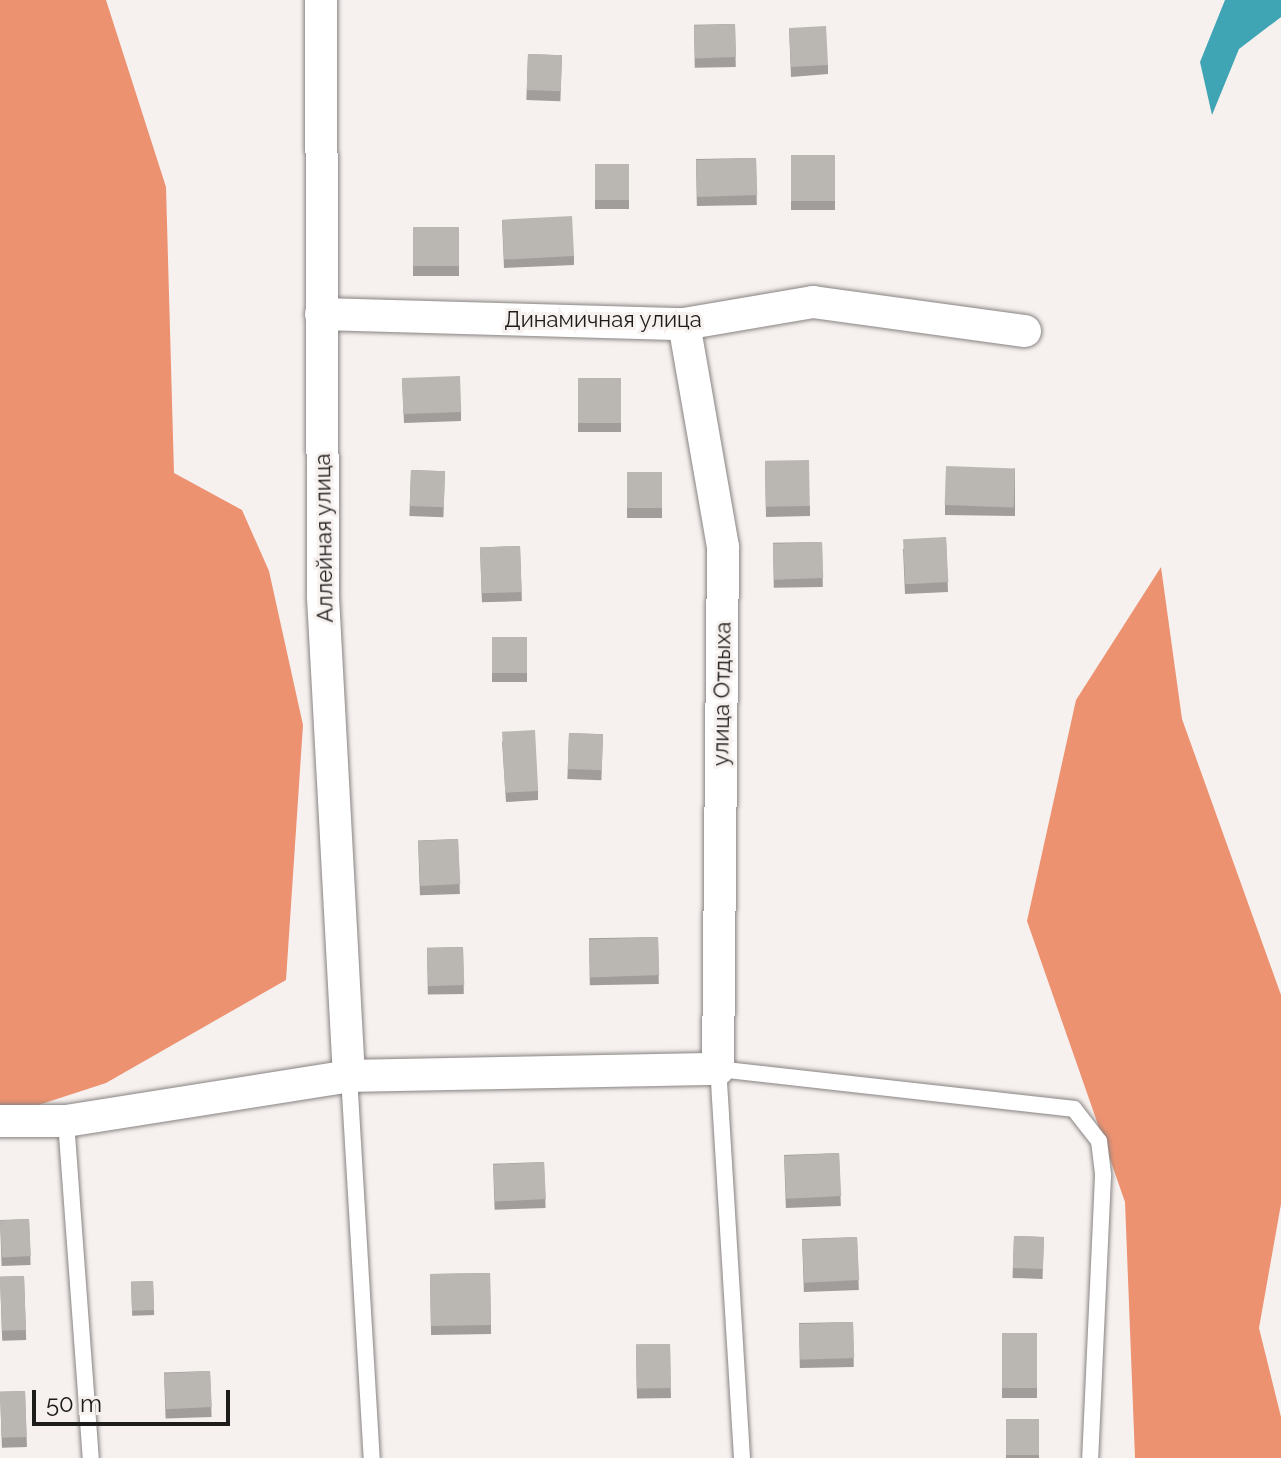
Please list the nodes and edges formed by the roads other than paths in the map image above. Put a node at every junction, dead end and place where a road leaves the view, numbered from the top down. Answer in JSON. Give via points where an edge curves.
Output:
{"nodes":[{"id":1,"x":321,"y":0,"type":"edge"},
{"id":2,"x":321,"y":314,"type":"junction"},
{"id":3,"x":684,"y":324,"type":"junction"},
{"id":4,"x":1025,"y":331,"type":"dead end"},
{"id":5,"x":718,"y":1069,"type":"junction"},
{"id":6,"x":349,"y":1076,"type":"junction"},
{"id":7,"x":0,"y":1121,"type":"edge"},
{"id":8,"x":66,"y":1121,"type":"junction"},
{"id":9,"x":91,"y":1458,"type":"edge"},
{"id":10,"x":372,"y":1458,"type":"edge"},
{"id":11,"x":742,"y":1458,"type":"edge"},
{"id":12,"x":1090,"y":1458,"type":"edge"}],
"edges":[{"from":1,"to":2,"type":"street","name":"Аллейная улица"},
{"from":2,"to":3,"type":"street","name":"Динамичная улица"},
{"from":2,"to":6,"type":"street","name":"Аллейная улица","via":[[323,597]]},
{"from":3,"to":4,"type":"street","name":"Динамичная улица","via":[[813,302]]},
{"from":3,"to":5,"type":"street","name":"улица Отдыха","via":[[723,547]]},
{"from":5,"to":6,"type":"street"},
{"from":5,"to":11,"type":"lane"},
{"from":5,"to":12,"type":"lane","via":[[1074,1109],[1099,1141],[1103,1176]]},
{"from":6,"to":8,"type":"street"},
{"from":6,"to":10,"type":"lane"},
{"from":7,"to":8,"type":"street"},
{"from":8,"to":9,"type":"lane"}]}
